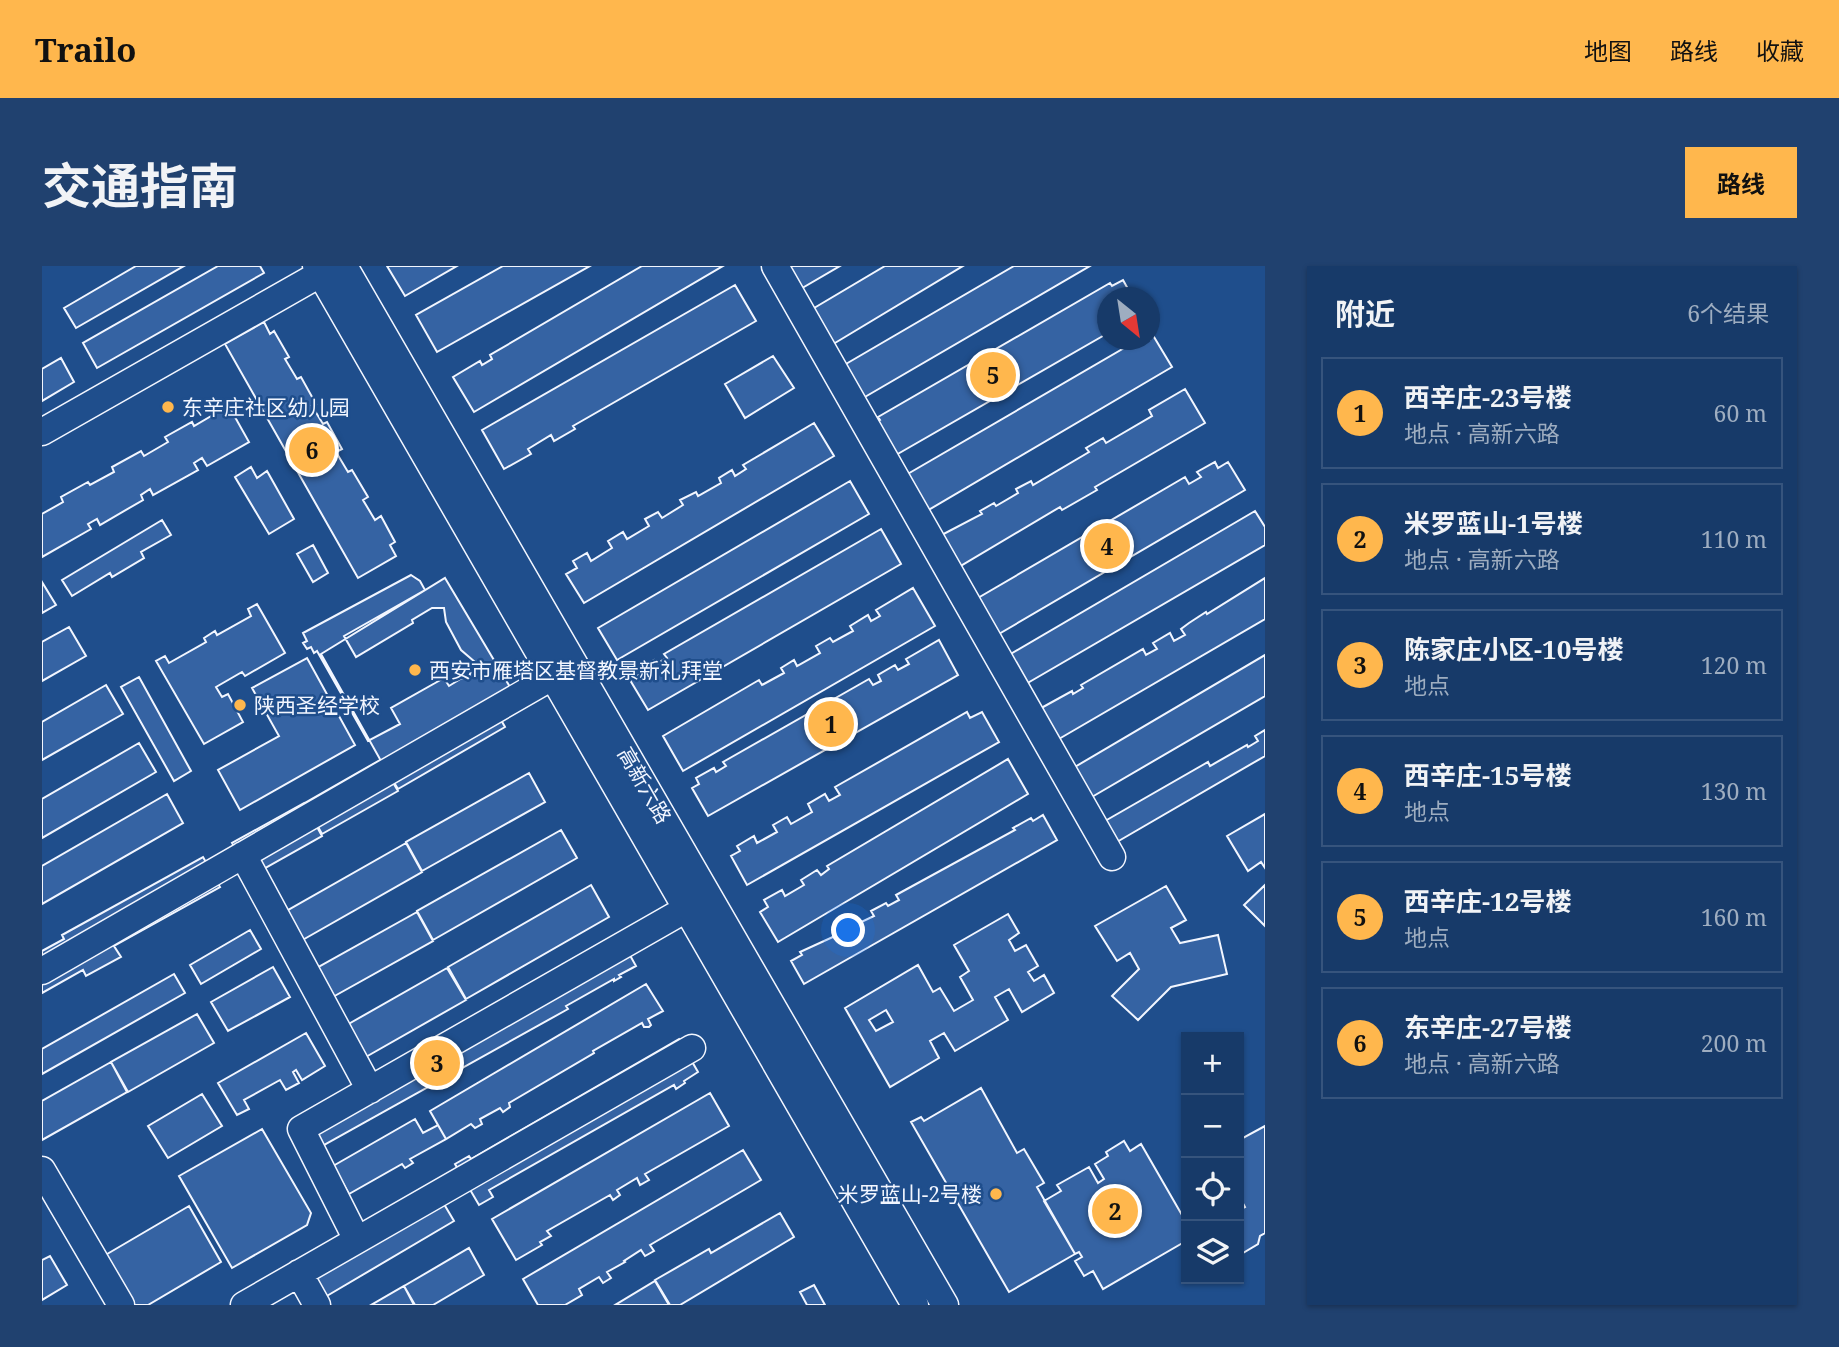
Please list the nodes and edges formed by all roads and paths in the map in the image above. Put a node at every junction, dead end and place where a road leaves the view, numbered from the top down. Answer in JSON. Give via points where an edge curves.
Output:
{"nodes":[{"id":1,"x":775,"y":266,"type":"edge"},
{"id":2,"x":327,"y":269,"type":"edge"},
{"id":3,"x":42,"y":432,"type":"edge"},
{"id":4,"x":552,"y":677,"type":"junction"},
{"id":5,"x":243,"y":855,"type":"junction"},
{"id":6,"x":1112,"y":857,"type":"dead end"},
{"id":7,"x":698,"y":903,"type":"junction"},
{"id":8,"x":42,"y":971,"type":"edge"},
{"id":9,"x":692,"y":1048,"type":"dead end"},
{"id":10,"x":370,"y":1090,"type":"junction"},
{"id":11,"x":42,"y":1170,"type":"edge"},
{"id":12,"x":357,"y":1240,"type":"junction"},
{"id":13,"x":299,"y":1273,"type":"junction"},
{"id":14,"x":121,"y":1305,"type":"edge"},
{"id":15,"x":244,"y":1305,"type":"edge"},
{"id":16,"x":317,"y":1305,"type":"edge"},
{"id":17,"x":915,"y":1305,"type":"edge"},
{"id":18,"x":945,"y":1305,"type":"edge"}],
"edges":[{"from":1,"to":6,"type":"street"},
{"from":2,"to":3,"type":"street"},
{"from":2,"to":4,"type":"street","name":"高新六路"},
{"from":2,"to":7,"type":"street","name":"高新六路"},
{"from":4,"to":5,"type":"street"},
{"from":4,"to":7,"type":"street","name":"高新六路"},
{"from":5,"to":8,"type":"street"},
{"from":5,"to":10,"type":"street"},
{"from":7,"to":10,"type":"street"},
{"from":7,"to":17,"type":"street","name":"高新六路"},
{"from":7,"to":18,"type":"street","name":"高新六路"},
{"from":9,"to":12,"type":"street"},
{"from":10,"to":12,"type":"street","via":[[301,1129]]},
{"from":11,"to":14,"type":"street"},
{"from":12,"to":13,"type":"street"},
{"from":13,"to":15,"type":"street"},
{"from":13,"to":16,"type":"street"}]}
